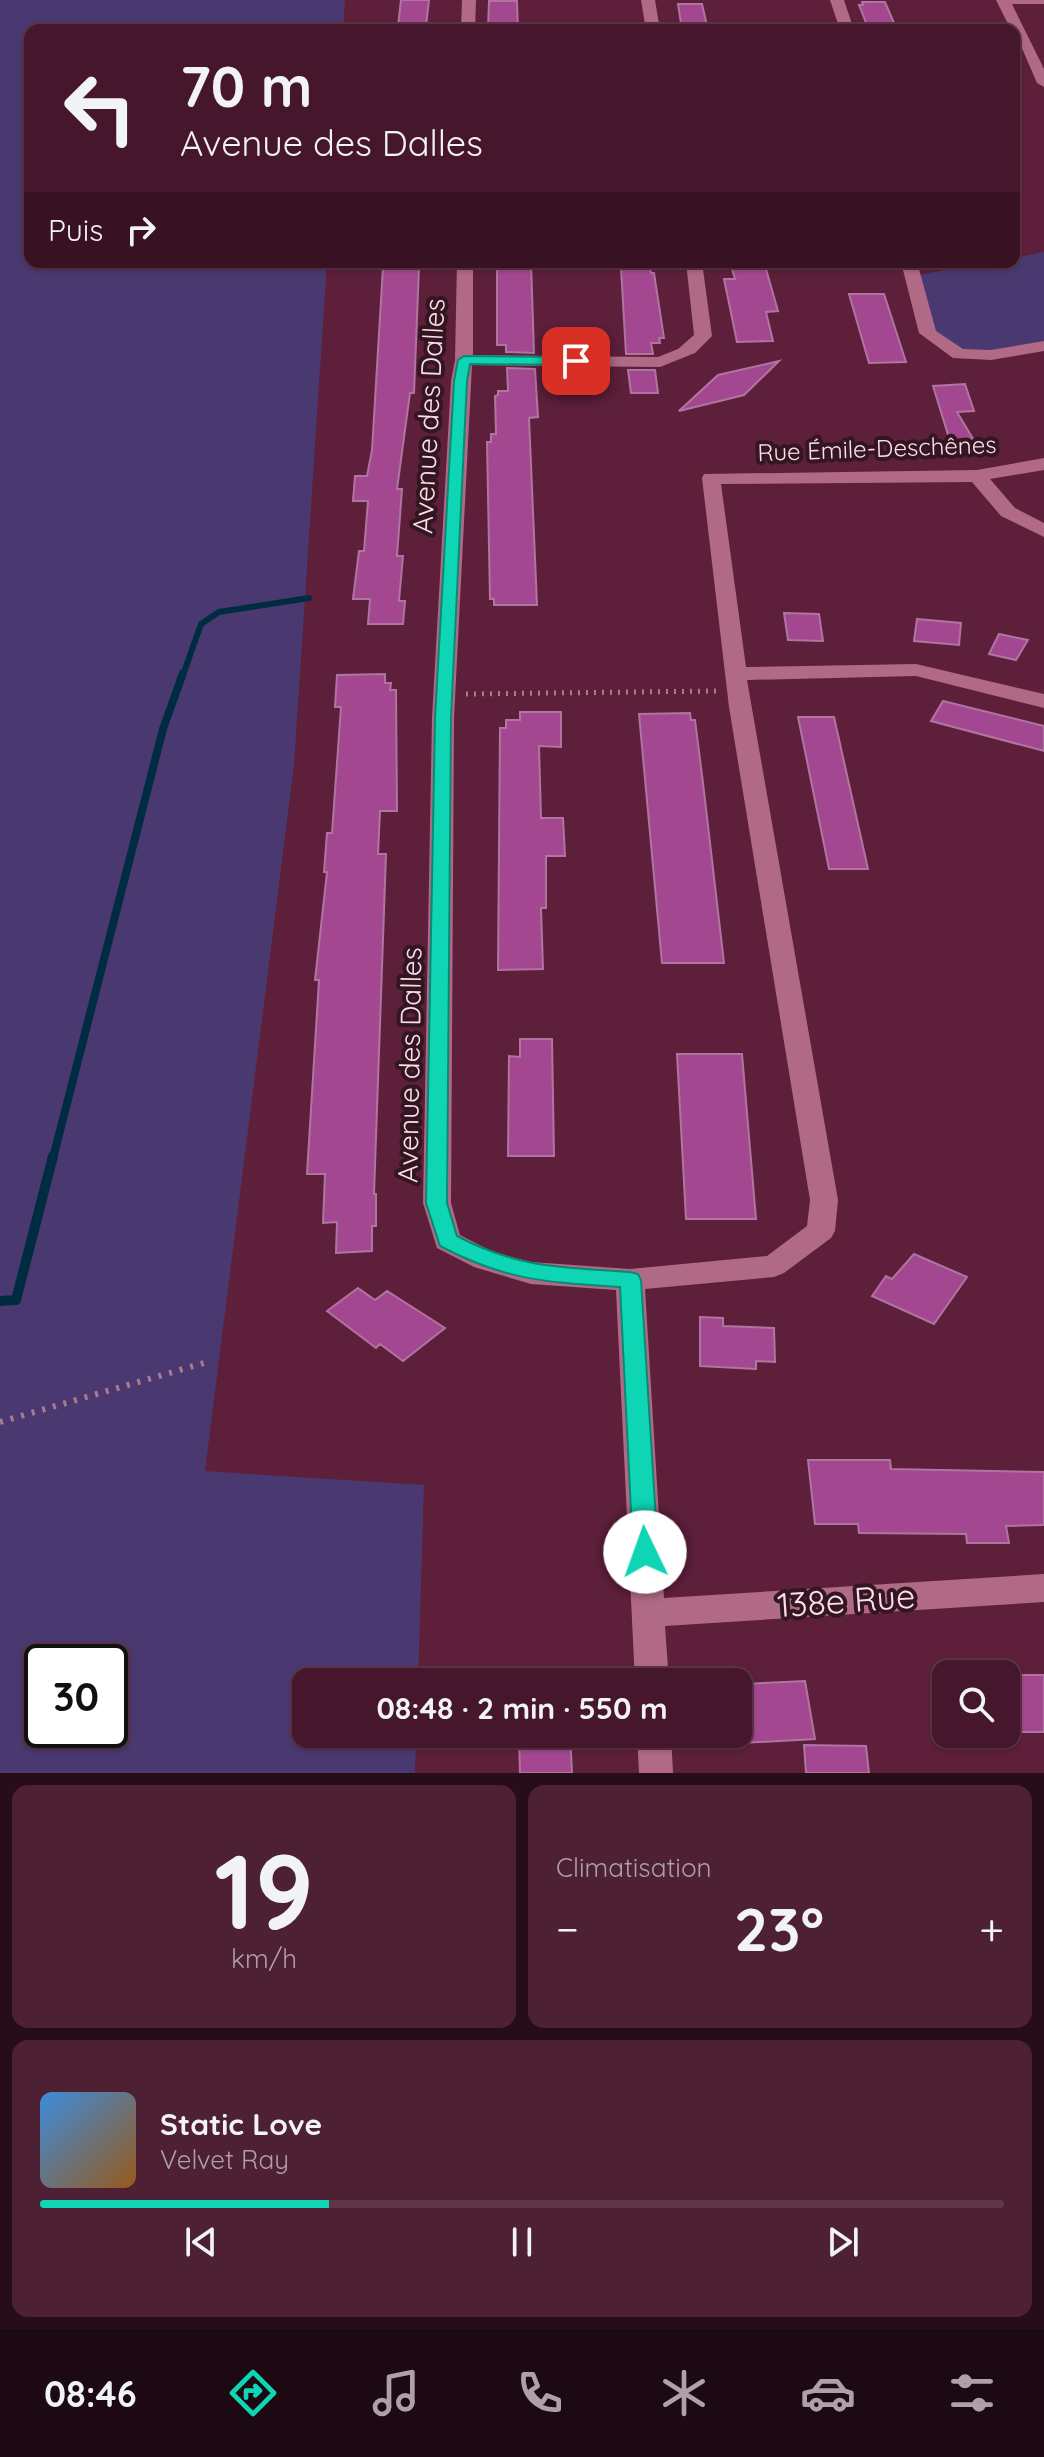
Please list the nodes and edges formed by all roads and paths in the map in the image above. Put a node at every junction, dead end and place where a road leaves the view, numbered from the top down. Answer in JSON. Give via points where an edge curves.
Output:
{"nodes":[{"id":1,"x":469,"y":0,"type":"edge"},
{"id":2,"x":648,"y":0,"type":"edge"},
{"id":3,"x":837,"y":0,"type":"edge"},
{"id":4,"x":1003,"y":0,"type":"edge"},
{"id":5,"x":1044,"y":0,"type":"edge"},
{"id":6,"x":468,"y":24,"type":"edge"},
{"id":7,"x":652,"y":24,"type":"edge"},
{"id":8,"x":845,"y":24,"type":"edge"},
{"id":9,"x":1017,"y":24,"type":"edge"},
{"id":10,"x":1020,"y":30,"type":"edge"},
{"id":11,"x":1039,"y":63,"type":"edge"},
{"id":12,"x":1044,"y":83,"type":"edge"},
{"id":13,"x":465,"y":268,"type":"edge"},
{"id":14,"x":695,"y":268,"type":"edge"},
{"id":15,"x":911,"y":268,"type":"edge"},
{"id":16,"x":1044,"y":346,"type":"edge"},
{"id":17,"x":464,"y":360,"type":"junction"},
{"id":18,"x":1044,"y":464,"type":"edge"},
{"id":19,"x":977,"y":476,"type":"junction"},
{"id":20,"x":711,"y":478,"type":"joint"},
{"id":21,"x":1044,"y":531,"type":"edge"},
{"id":22,"x":736,"y":682,"type":"junction"},
{"id":23,"x":444,"y":694,"type":"junction"},
{"id":24,"x":1044,"y":701,"type":"edge"},
{"id":25,"x":630,"y":1280,"type":"junction"},
{"id":26,"x":204,"y":1363,"type":"dead end"},
{"id":27,"x":0,"y":1422,"type":"edge"},
{"id":28,"x":1044,"y":1588,"type":"edge"},
{"id":29,"x":649,"y":1613,"type":"junction"},
{"id":30,"x":651,"y":1668,"type":"edge"},
{"id":31,"x":655,"y":1748,"type":"edge"},
{"id":32,"x":656,"y":1773,"type":"edge"}],
"edges":[{"from":1,"to":6,"type":"street"},
{"from":2,"to":7,"type":"street"},
{"from":3,"to":8,"type":"street"},
{"from":4,"to":5,"type":"street"},
{"from":4,"to":9,"type":"street"},
{"from":10,"to":11,"type":"street"},
{"from":11,"to":12,"type":"street"},
{"from":13,"to":17,"type":"street","name":"Avenue des Dalles"},
{"from":14,"to":17,"type":"street","via":[[703,336],[683,354],[660,362]]},
{"from":15,"to":16,"type":"street","via":[[928,333],[959,354]]},
{"from":17,"to":23,"type":"street","name":"Avenue des Dalles"},
{"from":18,"to":19,"type":"street","name":"Rue Émile-Deschênes"},
{"from":19,"to":20,"type":"street","name":"Rue Émile-Deschênes"},
{"from":19,"to":21,"type":"street","via":[[1008,512]]},
{"from":20,"to":22,"type":"street","name":"Avenue des Dalles"},
{"from":22,"to":23,"type":"path"},
{"from":22,"to":24,"type":"street","via":[[916,670]]},
{"from":22,"to":25,"type":"street","name":"Avenue des Dalles","via":[[824,1200],[821,1231],[774,1266]]},
{"from":23,"to":25,"type":"street","name":"Avenue des Dalles","via":[[437,1203],[447,1241],[484,1260],[531,1273]]},
{"from":25,"to":29,"type":"street"},
{"from":26,"to":27,"type":"path"},
{"from":28,"to":29,"type":"street","name":"138e Rue"},
{"from":29,"to":30,"type":"street"},
{"from":31,"to":32,"type":"street"}]}
